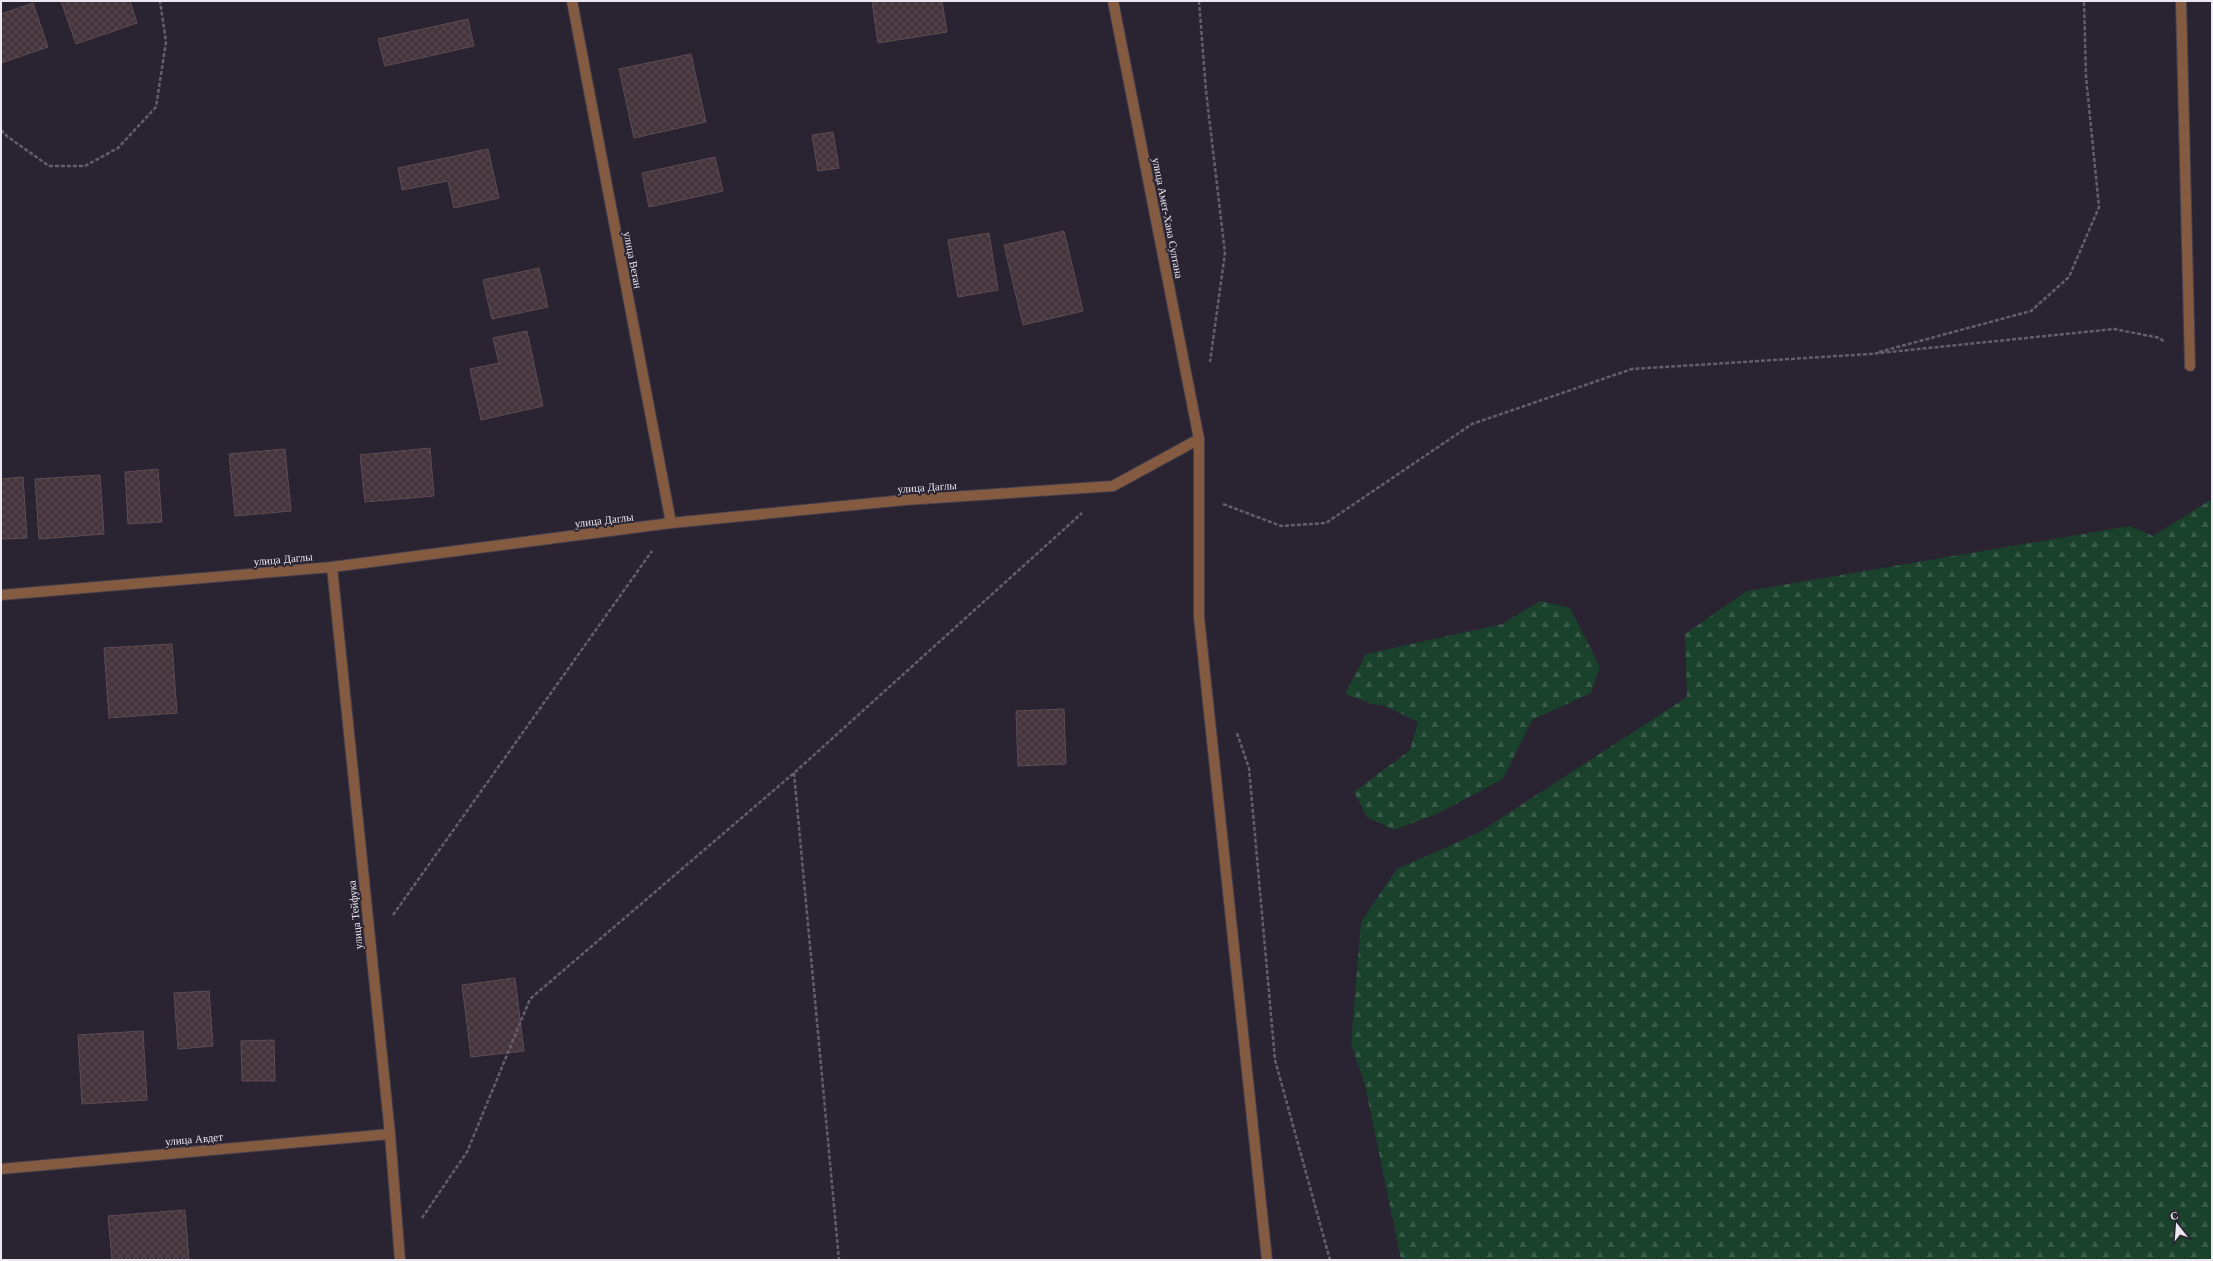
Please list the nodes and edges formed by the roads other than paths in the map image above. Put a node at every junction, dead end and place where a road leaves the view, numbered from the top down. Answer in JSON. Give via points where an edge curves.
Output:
{"nodes":[{"id":1,"x":572,"y":1,"type":"edge"},
{"id":2,"x":1113,"y":1,"type":"edge"},
{"id":3,"x":2181,"y":1,"type":"edge"},
{"id":4,"x":2190,"y":366,"type":"road end"},
{"id":5,"x":1199,"y":439,"type":"junction"},
{"id":6,"x":671,"y":523,"type":"junction"},
{"id":7,"x":332,"y":568,"type":"junction"},
{"id":8,"x":1,"y":595,"type":"edge"},
{"id":9,"x":390,"y":1134,"type":"junction"},
{"id":10,"x":1,"y":1169,"type":"edge"},
{"id":11,"x":400,"y":1255,"type":"edge"},
{"id":12,"x":1267,"y":1260,"type":"edge"}],
"edges":[{"from":1,"to":6,"type":"street","name":"улица Ветан"},
{"from":2,"to":5,"type":"street","name":"улица Амет-Хана Султана"},
{"from":3,"to":4,"type":"street"},
{"from":5,"to":6,"type":"street","name":"улица Даглы","via":[[1112,486],[905,500]]},
{"from":5,"to":12,"type":"street","name":"улица Амет-Хана Султана","via":[[1199,617]]},
{"from":6,"to":7,"type":"street","name":"улица Даглы"},
{"from":7,"to":8,"type":"street","name":"улица Даглы"},
{"from":7,"to":9,"type":"street","name":"улица Тейфука"},
{"from":9,"to":10,"type":"street","name":"улица Авдет"},
{"from":9,"to":11,"type":"street","name":"улица Тейфука"}]}
